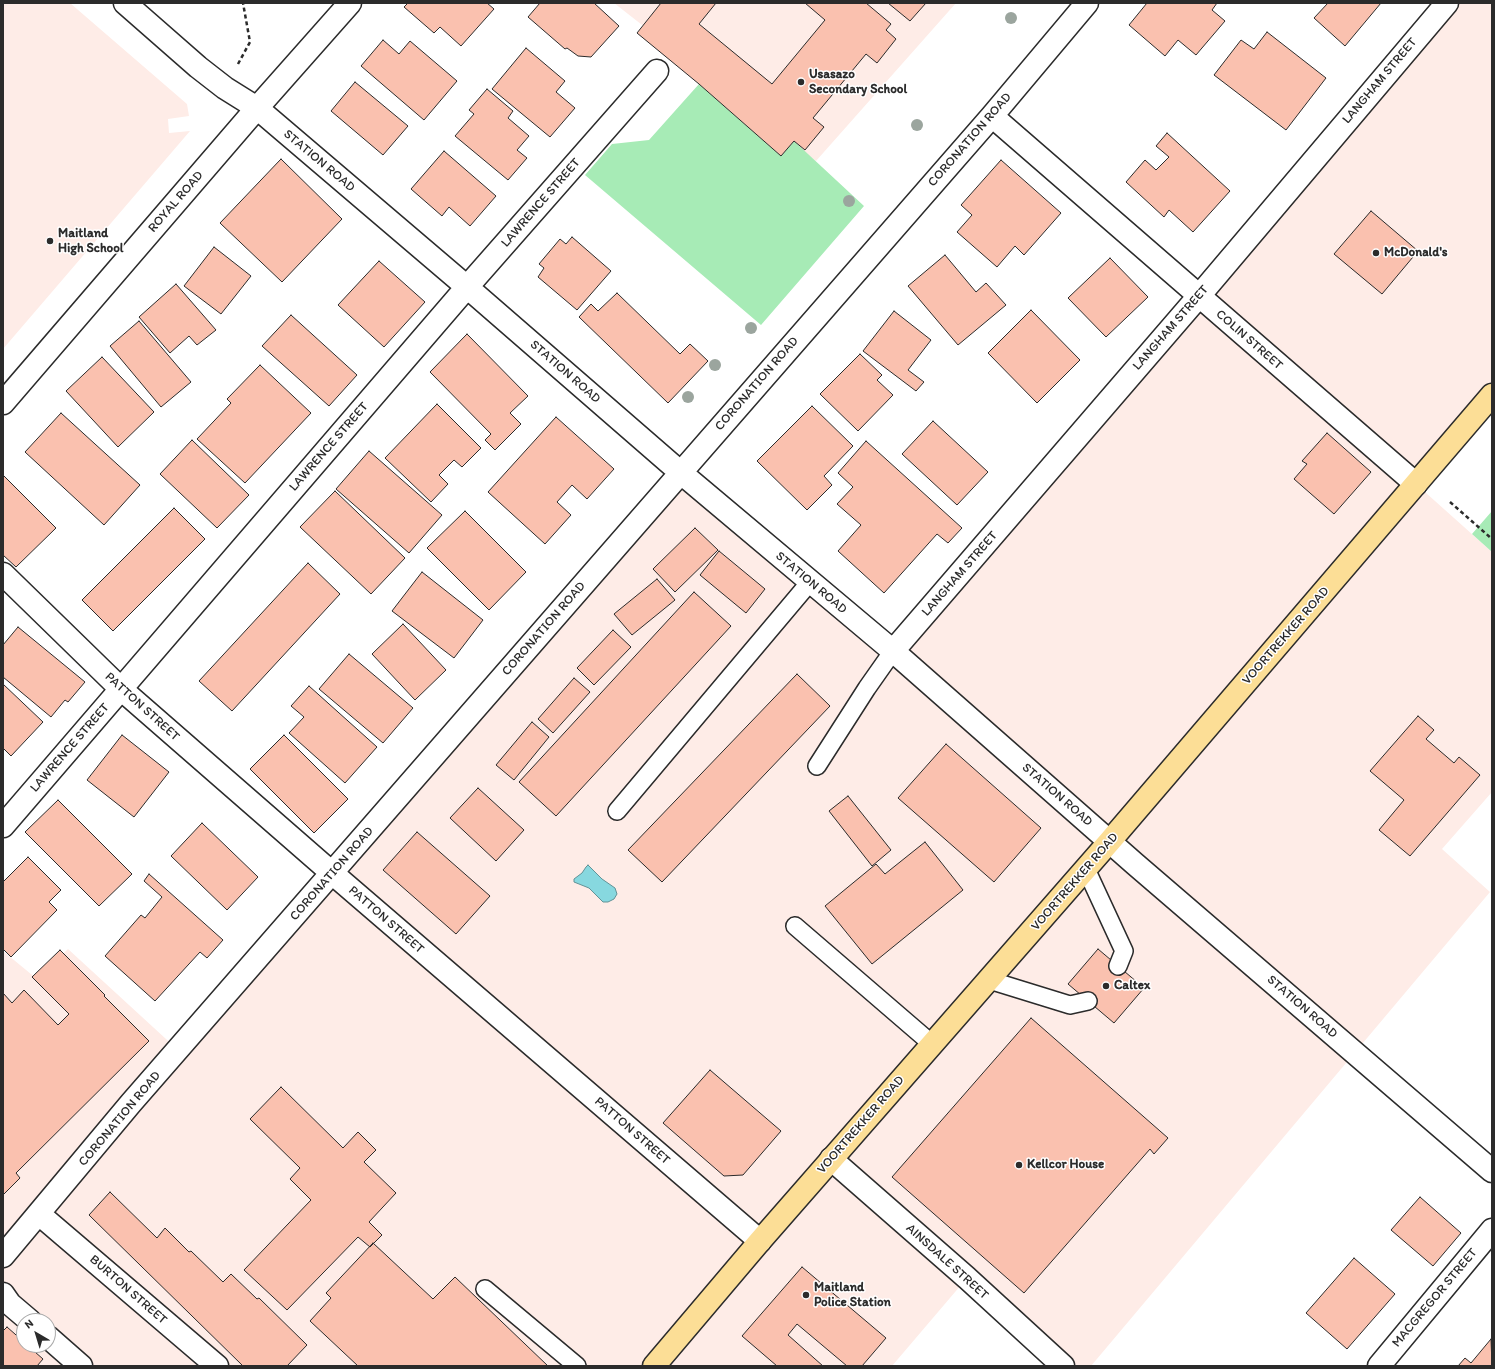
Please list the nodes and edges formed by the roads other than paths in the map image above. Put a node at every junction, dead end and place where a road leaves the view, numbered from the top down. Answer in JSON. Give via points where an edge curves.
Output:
{"nodes":[{"id":1,"x":125,"y":3,"type":"edge"},
{"id":2,"x":350,"y":3,"type":"edge"},
{"id":3,"x":1087,"y":3,"type":"edge"},
{"id":4,"x":1447,"y":3,"type":"edge"},
{"id":5,"x":657,"y":71,"type":"dead end"},
{"id":6,"x":257,"y":108,"type":"junction"},
{"id":7,"x":992,"y":116,"type":"junction"},
{"id":8,"x":467,"y":286,"type":"junction"},
{"id":9,"x":1198,"y":296,"type":"junction"},
{"id":10,"x":1492,"y":395,"type":"edge"},
{"id":11,"x":3,"y":403,"type":"edge"},
{"id":12,"x":680,"y":472,"type":"junction"},
{"id":13,"x":1416,"y":484,"type":"junction"},
{"id":14,"x":3,"y":574,"type":"edge"},
{"id":15,"x":810,"y":582,"type":"junction"},
{"id":16,"x":893,"y":651,"type":"junction"},
{"id":17,"x":121,"y":689,"type":"junction"},
{"id":18,"x":817,"y":766,"type":"dead end"},
{"id":19,"x":617,"y":811,"type":"dead end"},
{"id":20,"x":3,"y":826,"type":"edge"},
{"id":21,"x":1110,"y":841,"type":"junction"},
{"id":22,"x":1086,"y":869,"type":"junction"},
{"id":23,"x":332,"y":873,"type":"junction"},
{"id":24,"x":795,"y":926,"type":"dead end"},
{"id":25,"x":1118,"y":966,"type":"dead end"},
{"id":26,"x":989,"y":980,"type":"junction"},
{"id":27,"x":1088,"y":1001,"type":"dead end"},
{"id":28,"x":932,"y":1044,"type":"junction"},
{"id":29,"x":831,"y":1159,"type":"junction"},
{"id":30,"x":1492,"y":1171,"type":"edge"},
{"id":31,"x":39,"y":1214,"type":"junction"},
{"id":32,"x":1492,"y":1230,"type":"edge"},
{"id":33,"x":760,"y":1241,"type":"junction"},
{"id":34,"x":3,"y":1256,"type":"edge"},
{"id":35,"x":485,"y":1289,"type":"dead end"},
{"id":36,"x":3,"y":1294,"type":"edge"},
{"id":37,"x":21,"y":1313,"type":"edge"},
{"id":38,"x":56,"y":1344,"type":"edge"},
{"id":39,"x":81,"y":1366,"type":"edge"},
{"id":40,"x":217,"y":1366,"type":"edge"},
{"id":41,"x":577,"y":1366,"type":"edge"},
{"id":42,"x":654,"y":1366,"type":"edge"},
{"id":43,"x":1063,"y":1366,"type":"edge"},
{"id":44,"x":1379,"y":1366,"type":"edge"}],
"edges":[{"from":1,"to":6,"type":"street","name":"STATION ROAD","via":[[198,67]]},
{"from":2,"to":6,"type":"street","name":"ROYAL ROAD"},
{"from":3,"to":7,"type":"street","name":"CORONATION ROAD"},
{"from":4,"to":9,"type":"street","name":"LANGHAM STREET"},
{"from":5,"to":8,"type":"street","name":"LAWRENCE STREET"},
{"from":6,"to":8,"type":"street","name":"STATION ROAD"},
{"from":6,"to":11,"type":"street","name":"ROYAL ROAD"},
{"from":7,"to":9,"type":"street","name":"COLIN STREET"},
{"from":7,"to":12,"type":"street","name":"CORONATION ROAD"},
{"from":8,"to":12,"type":"street","name":"STATION ROAD"},
{"from":8,"to":17,"type":"street","name":"LAWRENCE STREET"},
{"from":9,"to":13,"type":"street","name":"COLIN STREET"},
{"from":9,"to":16,"type":"street","name":"LANGHAM STREET"},
{"from":10,"to":13,"type":"main road","name":"VOORTREKKER ROAD"},
{"from":12,"to":15,"type":"street","name":"STATION ROAD"},
{"from":12,"to":23,"type":"street","name":"CORONATION ROAD"},
{"from":13,"to":21,"type":"main road","name":"VOORTREKKER ROAD"},
{"from":14,"to":17,"type":"street","name":"PATTON STREET"},
{"from":15,"to":16,"type":"street","name":"STATION ROAD"},
{"from":15,"to":19,"type":"lane"},
{"from":16,"to":18,"type":"lane"},
{"from":16,"to":21,"type":"street","name":"STATION ROAD"},
{"from":17,"to":20,"type":"street","name":"LAWRENCE STREET"},
{"from":17,"to":23,"type":"street","name":"PATTON STREET"},
{"from":21,"to":22,"type":"main road","name":"VOORTREKKER ROAD"},
{"from":21,"to":30,"type":"street","name":"STATION ROAD"},
{"from":22,"to":25,"type":"lane","via":[[1124,951]]},
{"from":22,"to":26,"type":"main road","name":"VOORTREKKER ROAD"},
{"from":23,"to":31,"type":"street","name":"CORONATION ROAD"},
{"from":23,"to":33,"type":"street","name":"PATTON STREET"},
{"from":24,"to":28,"type":"lane"},
{"from":26,"to":27,"type":"lane","via":[[1070,1005]]},
{"from":26,"to":28,"type":"main road","name":"VOORTREKKER ROAD"},
{"from":28,"to":29,"type":"main road","name":"VOORTREKKER ROAD"},
{"from":29,"to":33,"type":"main road","name":"VOORTREKKER ROAD"},
{"from":29,"to":43,"type":"street","name":"AINSDALE STREET"},
{"from":31,"to":34,"type":"street","name":"CORONATION ROAD"},
{"from":31,"to":40,"type":"street","name":"BURTON STREET"},
{"from":32,"to":44,"type":"street","name":"MACGREGOR STREET"},
{"from":33,"to":42,"type":"main road","name":"VOORTREKKER ROAD"},
{"from":35,"to":41,"type":"lane"},
{"from":36,"to":37,"type":"street"},
{"from":38,"to":39,"type":"street"}]}
